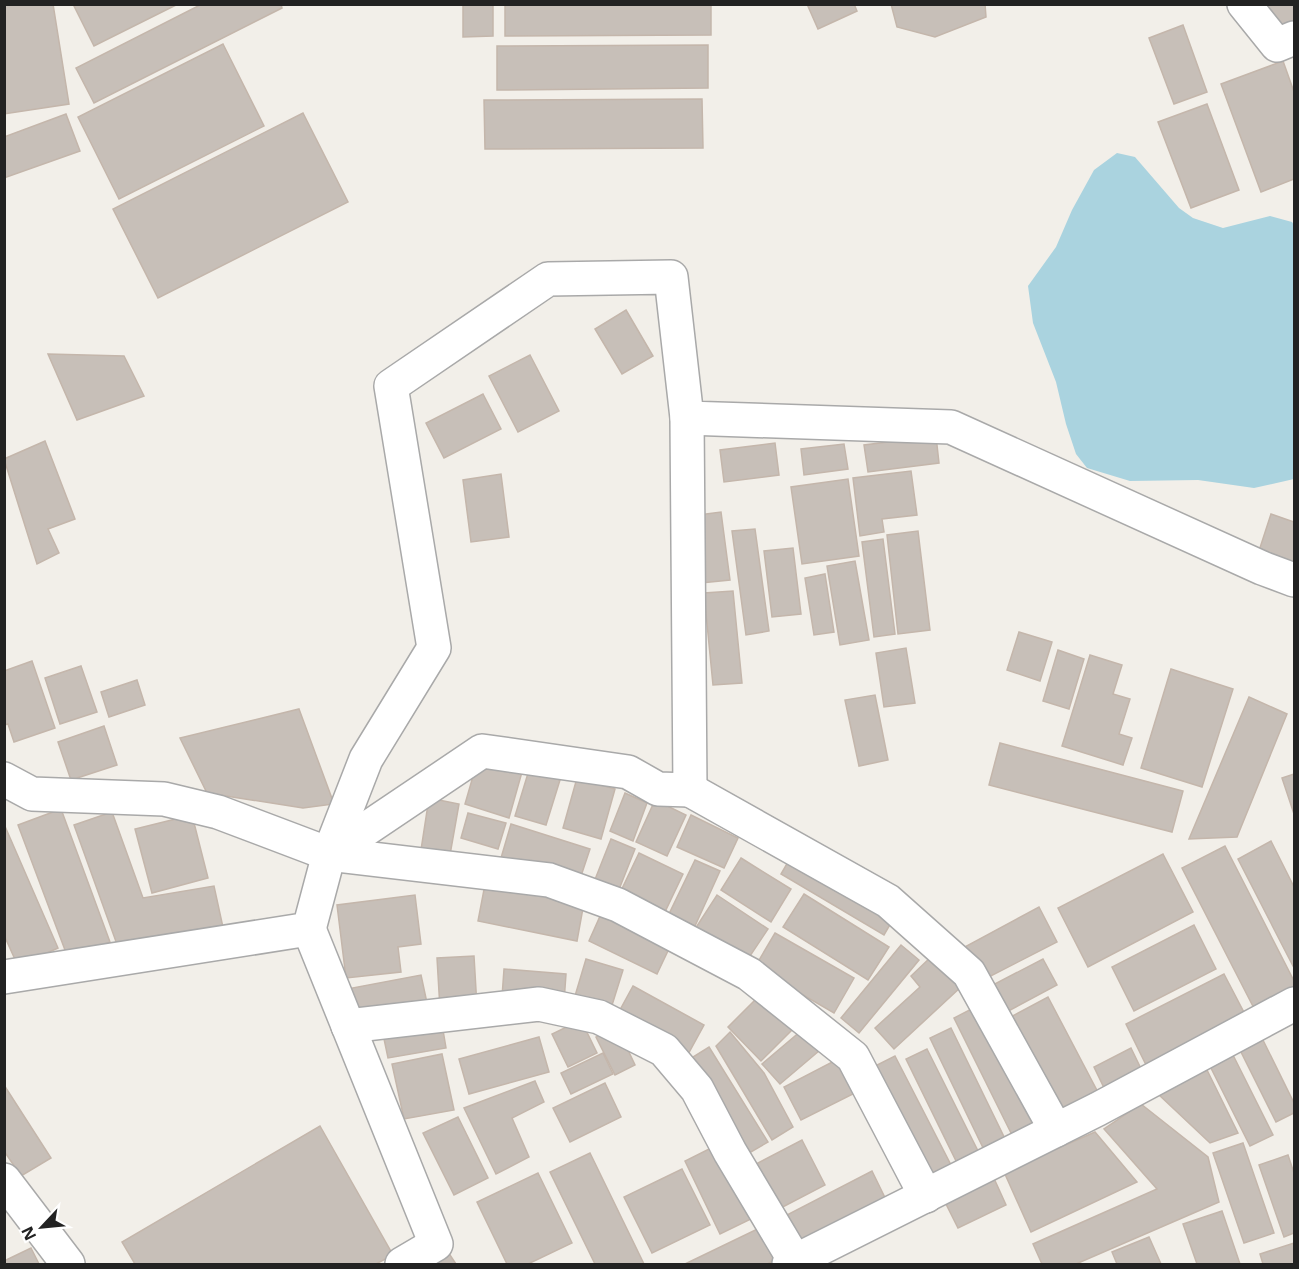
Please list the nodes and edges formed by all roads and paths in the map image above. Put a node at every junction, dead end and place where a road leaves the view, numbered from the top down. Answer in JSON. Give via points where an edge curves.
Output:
{"nodes":[{"id":1,"x":1245,"y":4,"type":"edge"},
{"id":2,"x":1294,"y":38,"type":"edge"},
{"id":3,"x":687,"y":418,"type":"junction"},
{"id":4,"x":1294,"y":580,"type":"edge"},
{"id":5,"x":4,"y":779,"type":"edge"},
{"id":6,"x":690,"y":790,"type":"junction"},
{"id":7,"x":329,"y":854,"type":"junction"},
{"id":8,"x":309,"y":929,"type":"junction"},
{"id":9,"x":4,"y":977,"type":"edge"},
{"id":10,"x":1294,"y":1004,"type":"edge"},
{"id":11,"x":348,"y":1026,"type":"junction"},
{"id":12,"x":1056,"y":1130,"type":"junction"},
{"id":13,"x":4,"y":1180,"type":"edge"},
{"id":14,"x":926,"y":1196,"type":"junction"},
{"id":15,"x":792,"y":1263,"type":"edge"},
{"id":16,"x":68,"y":1264,"type":"edge"},
{"id":17,"x":402,"y":1264,"type":"edge"}],
"edges":[{"from":1,"to":2,"type":"street","via":[[1277,45]]},
{"from":3,"to":4,"type":"street","via":[[951,427]]},
{"from":3,"to":6,"type":"street"},
{"from":3,"to":7,"type":"street","via":[[671,277],[548,279],[391,386],[434,648],[366,759]]},
{"from":5,"to":7,"type":"street","via":[[32,794],[164,799],[218,812]]},
{"from":6,"to":7,"type":"street","via":[[658,789],[628,772],[482,751]]},
{"from":6,"to":12,"type":"street","via":[[888,901],[969,973]]},
{"from":7,"to":8,"type":"street"},
{"from":7,"to":14,"type":"street","via":[[549,880],[618,905],[750,974],[853,1057]]},
{"from":8,"to":9,"type":"street"},
{"from":8,"to":11,"type":"street"},
{"from":10,"to":12,"type":"street"},
{"from":11,"to":15,"type":"street","via":[[539,1004],[599,1017],[664,1050],[697,1089]]},
{"from":11,"to":17,"type":"street","via":[[436,1244]]},
{"from":12,"to":14,"type":"street"},
{"from":13,"to":16,"type":"street"},
{"from":14,"to":15,"type":"street"}]}
